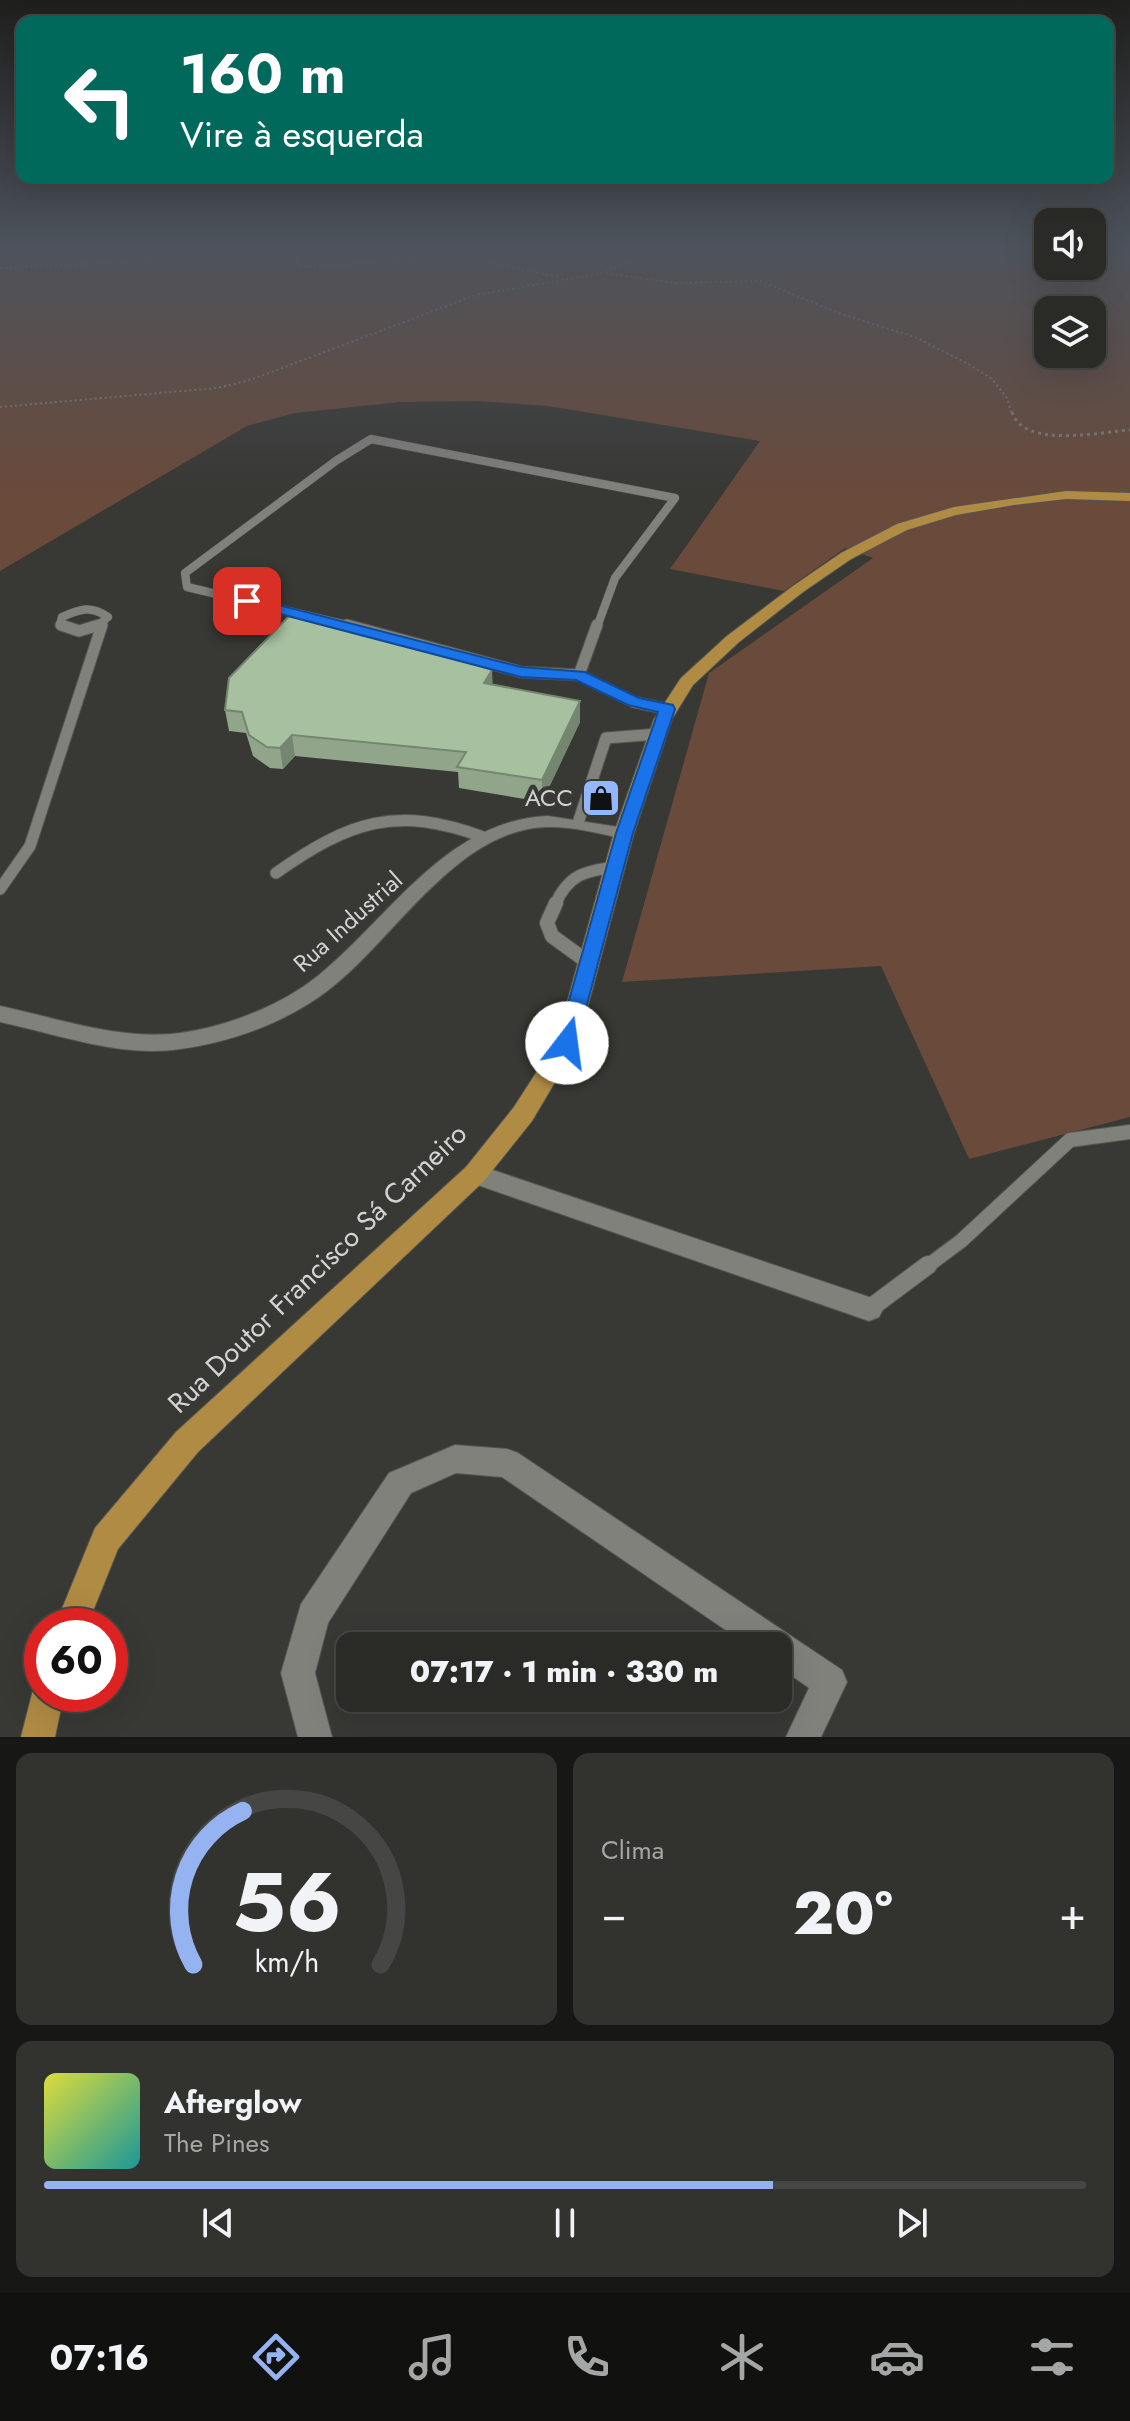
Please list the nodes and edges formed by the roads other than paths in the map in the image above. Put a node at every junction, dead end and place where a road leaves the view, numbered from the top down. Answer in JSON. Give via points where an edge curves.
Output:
{"nodes":[{"id":1,"x":1130,"y":497,"type":"edge"},
{"id":2,"x":102,"y":625,"type":"junction"},
{"id":3,"x":71,"y":631,"type":"junction"},
{"id":4,"x":93,"y":648,"type":"junction"},
{"id":5,"x":579,"y":675,"type":"junction"},
{"id":6,"x":667,"y":709,"type":"junction"},
{"id":7,"x":658,"y":734,"type":"junction"},
{"id":8,"x":578,"y":823,"type":"junction"},
{"id":9,"x":624,"y":833,"type":"junction"},
{"id":10,"x":483,"y":837,"type":"junction"},
{"id":11,"x":615,"y":867,"type":"junction"},
{"id":12,"x":276,"y":873,"type":"dead end"},
{"id":13,"x":0,"y":889,"type":"edge"},
{"id":14,"x":589,"y":963,"type":"junction"},
{"id":15,"x":0,"y":1014,"type":"edge"},
{"id":16,"x":1130,"y":1132,"type":"edge"},
{"id":17,"x":475,"y":1174,"type":"junction"},
{"id":18,"x":869,"y":1309,"type":"joint"},
{"id":19,"x":78,"y":1608,"type":"edge"},
{"id":20,"x":757,"y":1632,"type":"edge"},
{"id":21,"x":792,"y":1656,"type":"edge"},
{"id":22,"x":43,"y":1712,"type":"edge"},
{"id":23,"x":803,"y":1736,"type":"edge"},
{"id":24,"x":38,"y":1737,"type":"edge"},
{"id":25,"x":315,"y":1737,"type":"edge"}],
"edges":[{"from":1,"to":6,"type":"main road","name":"Rua Doutor Francisco Sá Carneiro","via":[[1066,495],[1014,501],[902,527],[846,556],[733,639]]},
{"from":2,"to":3,"type":"lane"},
{"from":2,"to":3,"type":"lane","via":[[108,617],[103,611],[81,609],[60,621]]},
{"from":2,"to":4,"type":"lane"},
{"from":3,"to":4,"type":"lane"},
{"from":4,"to":13,"type":"lane","via":[[30,846]]},
{"from":5,"to":5,"type":"lane","via":[[615,578],[675,498],[371,439],[185,573],[187,587],[521,672]]},
{"from":5,"to":6,"type":"lane","via":[[634,702]]},
{"from":6,"to":7,"type":"main road","name":"Rua Doutor Francisco Sá Carneiro"},
{"from":7,"to":8,"type":"lane","via":[[606,738]]},
{"from":7,"to":9,"type":"main road","name":"Rua Doutor Francisco Sá Carneiro"},
{"from":8,"to":9,"type":"street","name":"Rua Industrial"},
{"from":8,"to":10,"type":"street","name":"Rua Industrial","via":[[523,824]]},
{"from":9,"to":11,"type":"main road","name":"Rua Doutor Francisco Sá Carneiro"},
{"from":10,"to":12,"type":"lane","via":[[428,819],[389,818],[347,827]]},
{"from":10,"to":15,"type":"street","name":"Rua Industrial","via":[[325,982],[254,1021],[158,1043]]},
{"from":11,"to":14,"type":"main road","name":"Rua Doutor Francisco Sá Carneiro"},
{"from":11,"to":14,"type":"lane","via":[[573,873],[547,923],[552,936]]},
{"from":14,"to":17,"type":"main road","name":"Rua Doutor Francisco Sá Carneiro","via":[[567,1043],[523,1114]]},
{"from":16,"to":18,"type":"lane","via":[[1070,1140],[961,1241]]},
{"from":17,"to":18,"type":"street"},
{"from":17,"to":19,"type":"main road","name":"Rua Doutor Francisco Sá Carneiro","via":[[187,1442],[106,1539]]},
{"from":20,"to":25,"type":"street","via":[[507,1463],[455,1459],[400,1483],[313,1616],[298,1673]]},
{"from":21,"to":23,"type":"street","via":[[830,1682]]},
{"from":22,"to":24,"type":"main road"}]}
